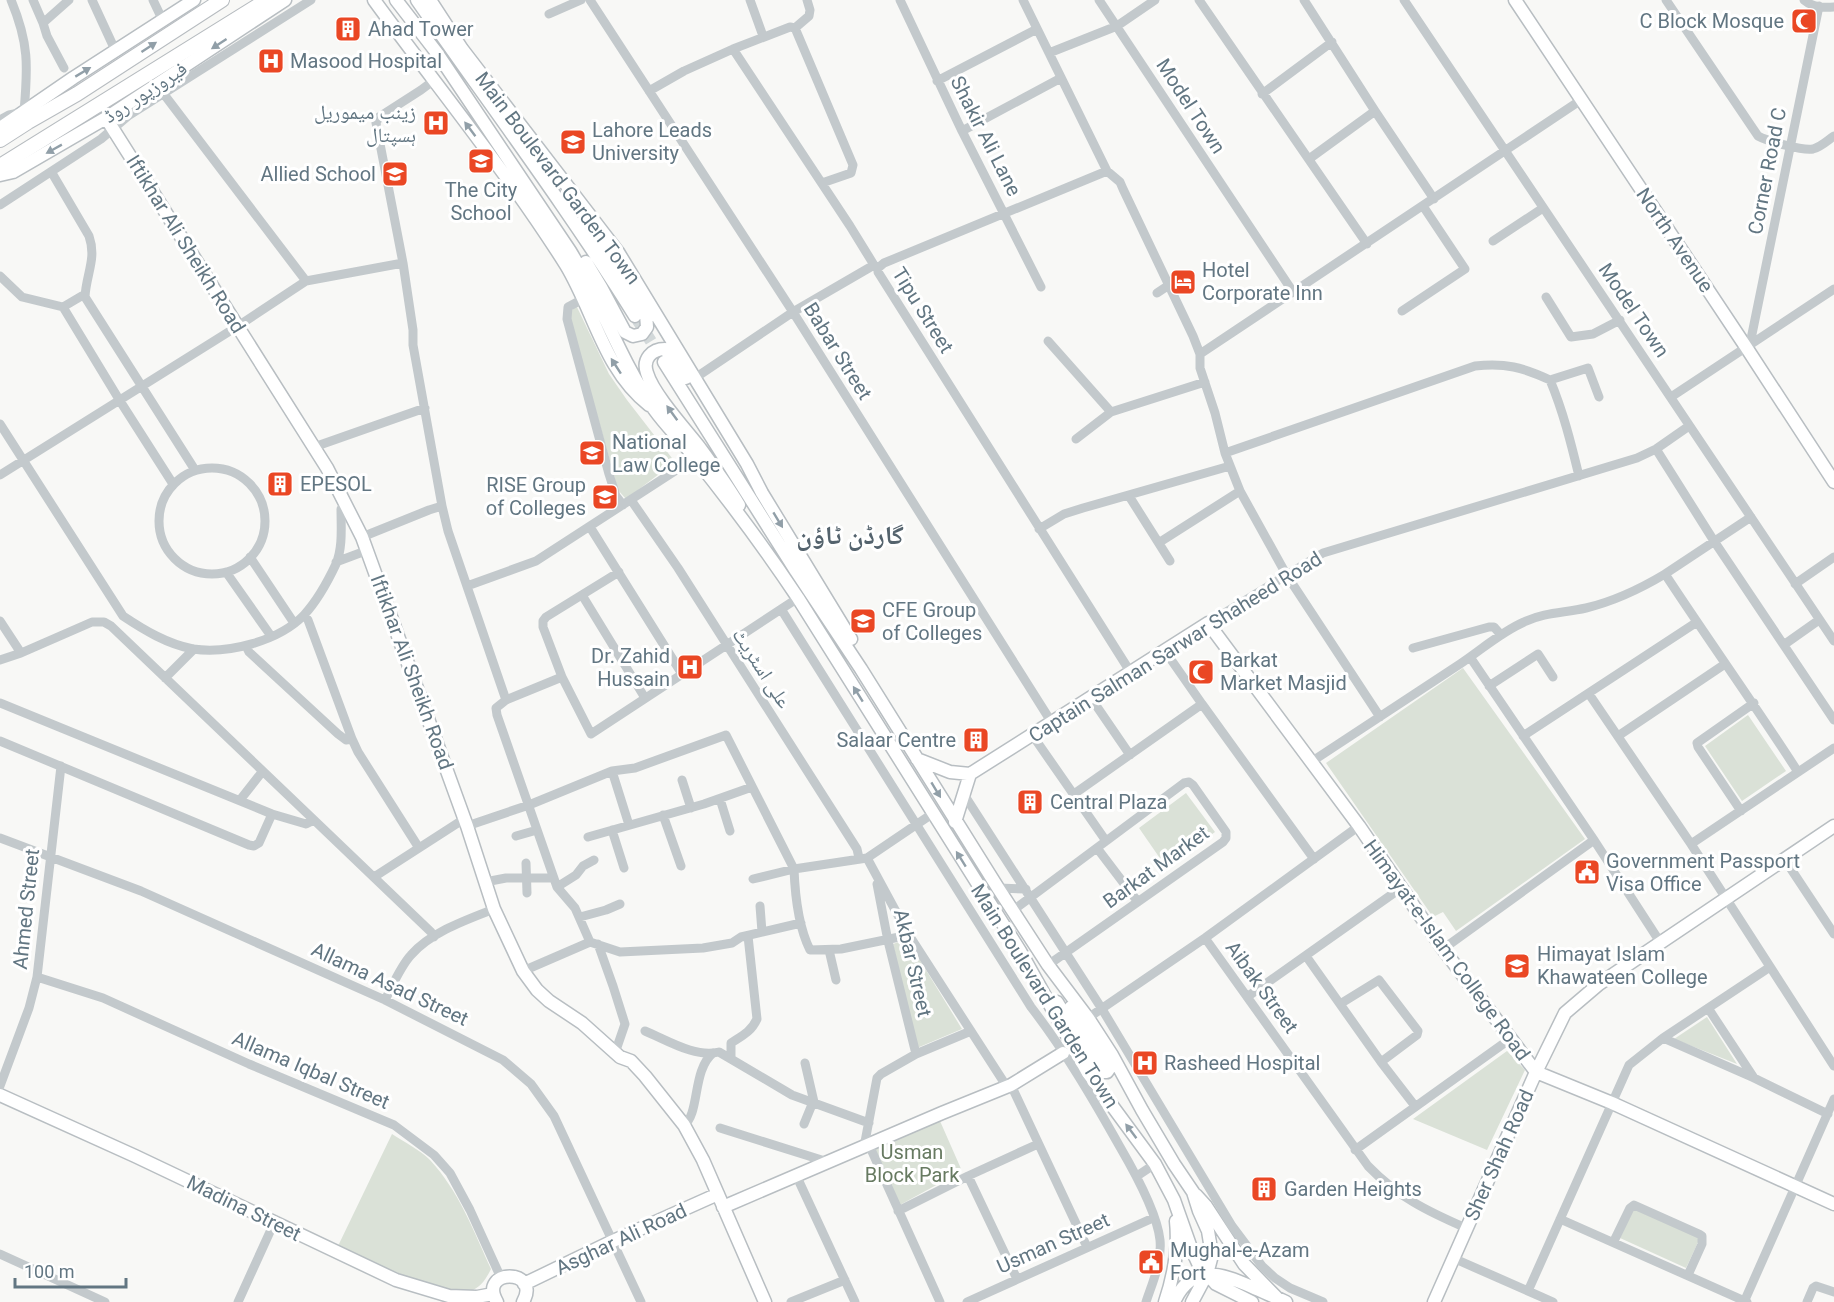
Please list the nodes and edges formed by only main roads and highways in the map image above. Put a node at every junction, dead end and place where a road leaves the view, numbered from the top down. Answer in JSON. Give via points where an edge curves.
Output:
{"nodes":[{"id":1,"x":195,"y":0,"type":"edge"},
{"id":2,"x":222,"y":0,"type":"edge"},
{"id":3,"x":267,"y":0,"type":"edge"},
{"id":4,"x":285,"y":0,"type":"edge"},
{"id":5,"x":374,"y":0,"type":"edge"},
{"id":6,"x":396,"y":0,"type":"edge"},
{"id":7,"x":417,"y":0,"type":"edge"},
{"id":8,"x":431,"y":0,"type":"edge"},
{"id":9,"x":1515,"y":0,"type":"edge"},
{"id":10,"x":26,"y":117,"type":"junction"},
{"id":11,"x":106,"y":118,"type":"junction"},
{"id":12,"x":515,"y":119,"type":"junction"},
{"id":13,"x":0,"y":128,"type":"edge"},
{"id":14,"x":493,"y":136,"type":"junction"},
{"id":15,"x":0,"y":140,"type":"edge"},
{"id":16,"x":0,"y":166,"type":"edge"},
{"id":17,"x":0,"y":175,"type":"edge"},
{"id":18,"x":635,"y":316,"type":"tunnel mouth"},
{"id":19,"x":663,"y":362,"type":"tunnel mouth"},
{"id":20,"x":654,"y":409,"type":"junction"},
{"id":21,"x":1832,"y":473,"type":"edge"},
{"id":22,"x":762,"y":493,"type":"junction"},
{"id":23,"x":764,"y":548,"type":"junction"},
{"id":24,"x":1208,"y":623,"type":"joint"},
{"id":25,"x":861,"y":669,"type":"junction"},
{"id":26,"x":917,"y":759,"type":"junction"},
{"id":27,"x":970,"y":774,"type":"junction"},
{"id":28,"x":955,"y":822,"type":"junction"},
{"id":29,"x":1834,"y":826,"type":"edge"},
{"id":30,"x":1051,"y":968,"type":"junction"},
{"id":31,"x":1038,"y":982,"type":"junction"},
{"id":32,"x":1063,"y":1053,"type":"road end"},
{"id":33,"x":1536,"y":1072,"type":"junction"},
{"id":34,"x":0,"y":1095,"type":"edge"},
{"id":35,"x":1193,"y":1192,"type":"junction"},
{"id":36,"x":718,"y":1194,"type":"junction"},
{"id":37,"x":1174,"y":1200,"type":"junction"},
{"id":38,"x":1834,"y":1204,"type":"edge"},
{"id":39,"x":723,"y":1207,"type":"junction"},
{"id":40,"x":1207,"y":1275,"type":"junction"},
{"id":41,"x":524,"y":1284,"type":"junction"},
{"id":42,"x":495,"y":1298,"type":"edge"},
{"id":43,"x":1282,"y":1300,"type":"edge"},
{"id":44,"x":523,"y":1302,"type":"edge"},
{"id":45,"x":765,"y":1302,"type":"edge"},
{"id":46,"x":1166,"y":1302,"type":"edge"},
{"id":47,"x":1174,"y":1302,"type":"edge"},
{"id":48,"x":1192,"y":1302,"type":"edge"},
{"id":49,"x":1252,"y":1302,"type":"edge"},
{"id":50,"x":1434,"y":1302,"type":"edge"}],
"edges":[{"from":10,"to":1,"type":"main road","one_way":true,"via":[[73,78]]},
{"from":10,"to":2,"type":"main road","one_way":true,"via":[[77,94]]},
{"from":3,"to":16,"type":"main road"},
{"from":4,"to":11,"type":"main road","name":"فیروزپور روڈ","one_way":true},
{"from":20,"to":5,"type":"main road","name":"Main Boulevard Garden Town","one_way":true,"via":[[636,395],[610,358],[567,267],[535,219]]},
{"from":6,"to":14,"type":"main road","name":"Main Boulevard Garden Town"},
{"from":7,"to":18,"type":"main road","name":"Main Boulevard Garden Town","via":[[561,203]]},
{"from":8,"to":12,"type":"main road","name":"Main Boulevard Garden Town"},
{"from":9,"to":21,"type":"main road","name":"North Avenue"},
{"from":10,"to":13,"type":"main road"},
{"from":10,"to":15,"type":"main road"},
{"from":11,"to":17,"type":"main road","name":"فیروزپور روڈ","one_way":true,"via":[[13,172]]},
{"from":11,"to":36,"type":"main road","name":"Iftikhar Ali Sheikh Road","via":[[314,447],[362,537],[494,909],[523,970],[542,996],[582,1023],[620,1057],[631,1061],[645,1076],[684,1125]]},
{"from":12,"to":14,"type":"main road","via":[[646,314],[647,327],[642,334],[633,336],[625,332],[572,241]]},
{"from":12,"to":22,"type":"main road","name":"Main Boulevard Garden Town","via":[[618,252]]},
{"from":14,"to":20,"type":"main road","name":"Main Boulevard Garden Town","via":[[586,278]]},
{"from":19,"to":25,"type":"main road","name":"Main Boulevard Garden Town"},
{"from":20,"to":23,"type":"main road","name":"Main Boulevard Garden Town"},
{"from":23,"to":22,"type":"main road","one_way":true,"via":[[727,485],[647,376],[645,364],[651,354],[662,349],[668,351]]},
{"from":22,"to":25,"type":"main road","name":"Main Boulevard Garden Town","one_way":true,"via":[[850,638]]},
{"from":31,"to":23,"type":"main road","name":"Main Boulevard Garden Town","one_way":true},
{"from":24,"to":27,"type":"main road","name":"Captain Salman Sarwar Shaheed Road"},
{"from":24,"to":33,"type":"main road","name":"Himayat-e-Islam College Road"},
{"from":25,"to":26,"type":"main road","name":"Main Boulevard Garden Town"},
{"from":26,"to":27,"type":"main road","via":[[951,772]]},
{"from":26,"to":28,"type":"main road","name":"Main Boulevard Garden Town","one_way":true},
{"from":27,"to":28,"type":"main road"},
{"from":28,"to":30,"type":"main road","name":"Main Boulevard Garden Town"},
{"from":29,"to":33,"type":"main road","name":"Sher Shah Road","via":[[1571,1006]]},
{"from":30,"to":31,"type":"main road","via":[[1059,990],[1108,1064],[1107,1072],[1098,1070],[1052,995]]},
{"from":30,"to":35,"type":"main road","name":"Main Boulevard Garden Town","via":[[1112,1055]]},
{"from":37,"to":31,"type":"main road","name":"Main Boulevard Garden Town","one_way":true,"via":[[1155,1164],[1098,1097]]},
{"from":32,"to":39,"type":"main road","via":[[1009,1086]]},
{"from":33,"to":38,"type":"main road","name":"Himayat-e-Islam College Road"},
{"from":33,"to":50,"type":"main road","name":"Sher Shah Road"},
{"from":34,"to":42,"type":"main road","name":"Madina Street","via":[[396,1280],[449,1296]]},
{"from":35,"to":40,"type":"main road","name":"Main Boulevard Garden Town","via":[[1210,1240]]},
{"from":35,"to":43,"type":"main road","via":[[1244,1264]]},
{"from":36,"to":39,"type":"main road","name":"Iftikhar Ali Sheikh Road"},
{"from":36,"to":41,"type":"main road","name":"Asghar Ali Road"},
{"from":37,"to":40,"type":"main road","name":"Main Boulevard Garden Town","via":[[1195,1257]]},
{"from":37,"to":46,"type":"main road","via":[[1177,1250]]},
{"from":39,"to":45,"type":"main road","name":"Iftikhar Ali Sheikh Road"},
{"from":40,"to":43,"type":"main road","via":[[1223,1275]]},
{"from":40,"to":47,"type":"main road","via":[[1187,1282]]},
{"from":40,"to":48,"type":"main road"},
{"from":40,"to":49,"type":"main road","via":[[1222,1288]]},
{"from":41,"to":42,"type":"main road","via":[[517,1277],[501,1278],[495,1284]]},
{"from":41,"to":44,"type":"main road"}]}
